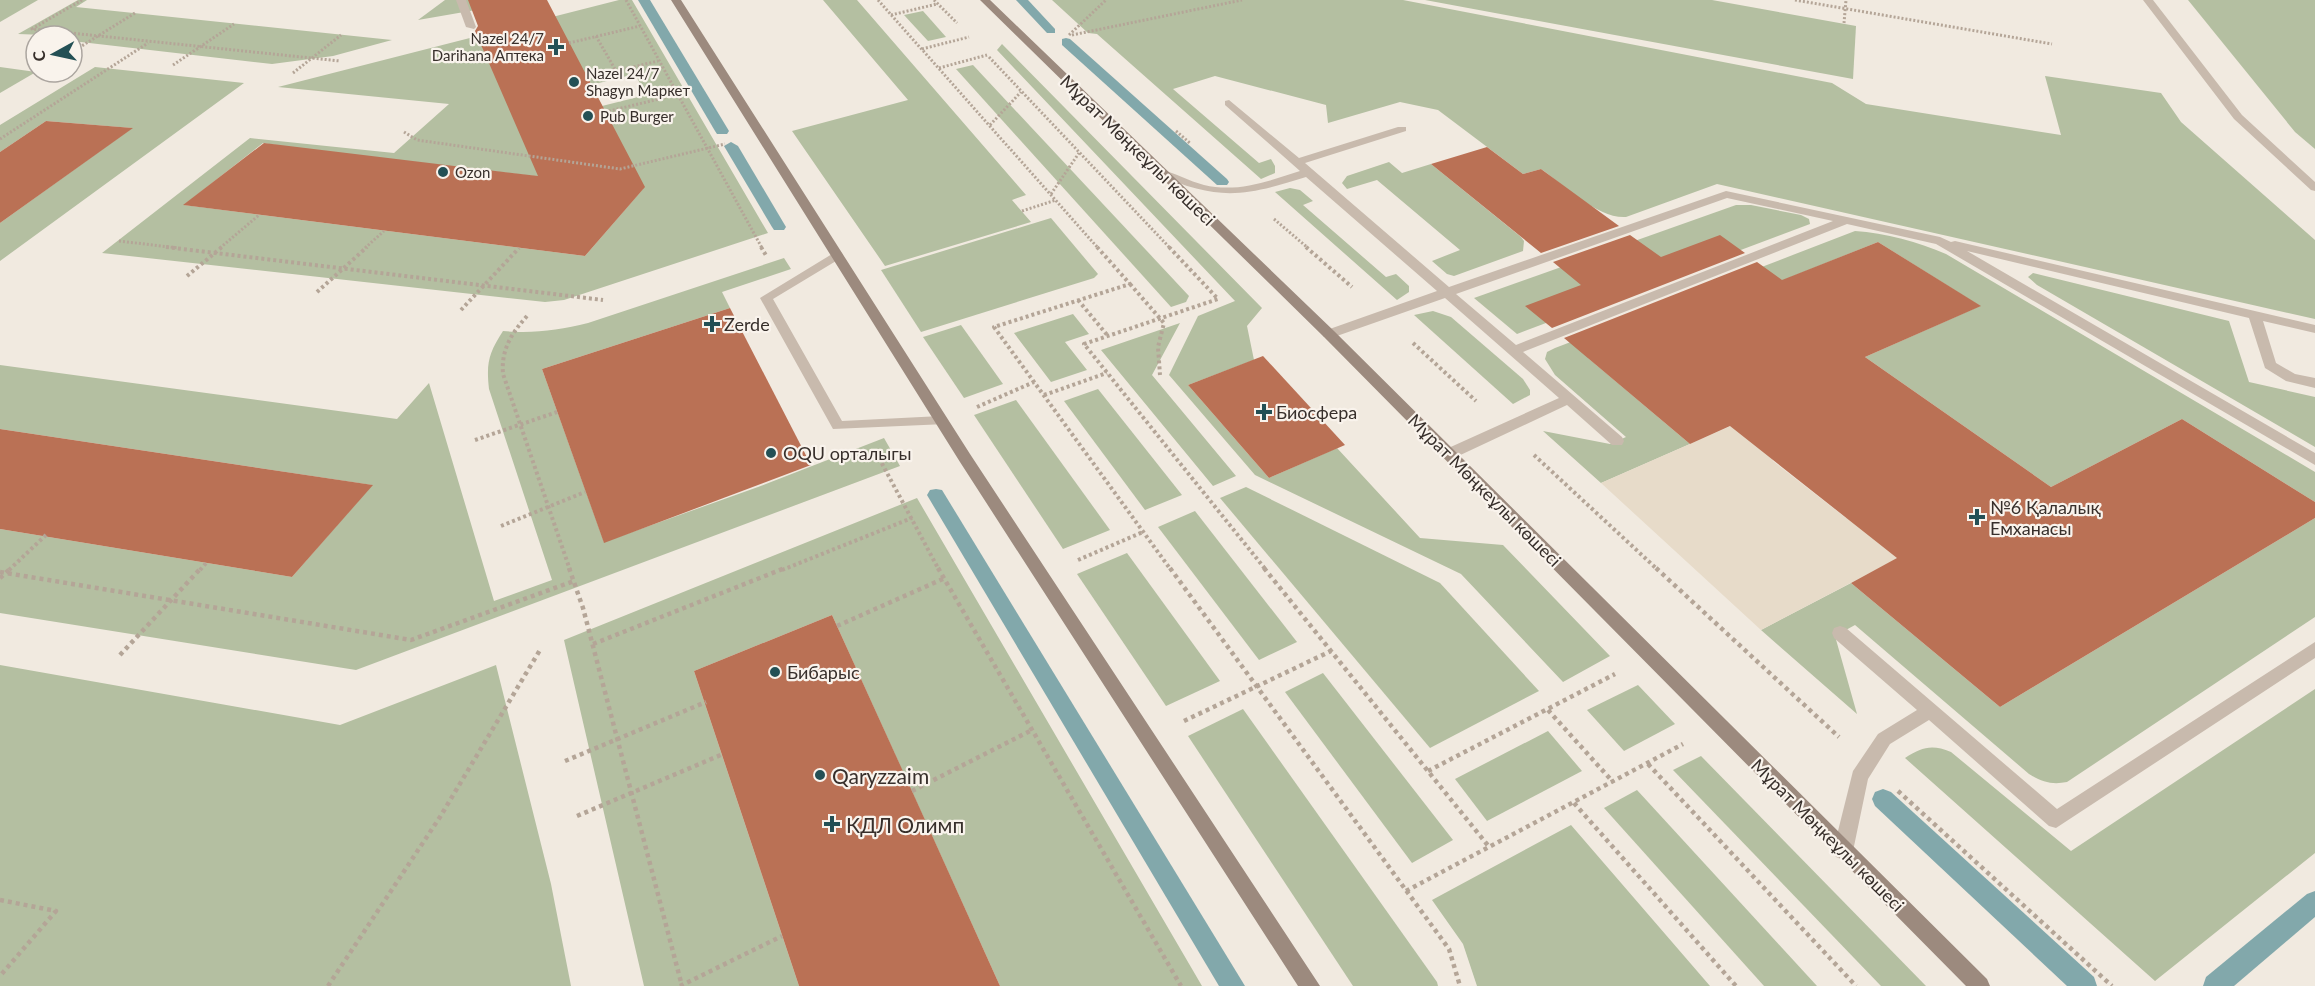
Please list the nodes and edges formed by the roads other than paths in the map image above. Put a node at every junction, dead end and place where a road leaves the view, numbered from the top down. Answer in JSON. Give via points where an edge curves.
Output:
{"nodes":[{"id":1,"x":461,"y":0,"type":"edge"},
{"id":2,"x":676,"y":0,"type":"edge"},
{"id":3,"x":985,"y":0,"type":"edge"},
{"id":4,"x":2148,"y":0,"type":"edge"},
{"id":5,"x":471,"y":27,"type":"dead end"},
{"id":6,"x":1229,"y":103,"type":"dead end"},
{"id":7,"x":1402,"y":129,"type":"dead end"},
{"id":8,"x":1298,"y":162,"type":"junction"},
{"id":9,"x":1160,"y":172,"type":"junction"},
{"id":10,"x":1309,"y":172,"type":"junction"},
{"id":11,"x":2315,"y":188,"type":"edge"},
{"id":12,"x":1846,"y":220,"type":"junction"},
{"id":13,"x":1941,"y":241,"type":"junction"},
{"id":14,"x":837,"y":255,"type":"junction"},
{"id":15,"x":1449,"y":293,"type":"junction"},
{"id":16,"x":2255,"y":315,"type":"junction"},
{"id":17,"x":2315,"y":329,"type":"edge"},
{"id":18,"x":1329,"y":334,"type":"junction"},
{"id":19,"x":1514,"y":351,"type":"junction"},
{"id":20,"x":2315,"y":383,"type":"edge"},
{"id":21,"x":1568,"y":399,"type":"junction"},
{"id":22,"x":942,"y":421,"type":"junction"},
{"id":23,"x":1617,"y":441,"type":"dead end"},
{"id":24,"x":1449,"y":454,"type":"junction"},
{"id":25,"x":2315,"y":460,"type":"edge"},
{"id":26,"x":1840,"y":633,"type":"dead end"},
{"id":27,"x":2315,"y":649,"type":"edge"},
{"id":28,"x":1929,"y":711,"type":"junction"},
{"id":29,"x":1843,"y":851,"type":"junction"},
{"id":30,"x":1310,"y":986,"type":"edge"},
{"id":31,"x":1980,"y":986,"type":"edge"}],
"edges":[{"from":1,"to":5,"type":"street"},
{"from":2,"to":14,"type":"main road"},
{"from":3,"to":9,"type":"main road","name":"Мұрат Мөңкеұлы көшесі"},
{"from":4,"to":11,"type":"street","via":[[2238,117]]},
{"from":6,"to":8,"type":"street"},
{"from":7,"to":8,"type":"street"},
{"from":8,"to":10,"type":"street"},
{"from":9,"to":10,"type":"street","via":[[1219,192],[1244,191]]},
{"from":9,"to":18,"type":"main road","name":"Мұрат Мөңкеұлы көшесі"},
{"from":10,"to":15,"type":"street"},
{"from":12,"to":13,"type":"street"},
{"from":12,"to":15,"type":"street","via":[[1726,194]]},
{"from":12,"to":19,"type":"street"},
{"from":13,"to":16,"type":"street"},
{"from":13,"to":25,"type":"street"},
{"from":14,"to":22,"type":"main road"},
{"from":14,"to":22,"type":"street","via":[[766,298],[838,426]]},
{"from":15,"to":18,"type":"street"},
{"from":15,"to":19,"type":"street"},
{"from":16,"to":17,"type":"street"},
{"from":16,"to":20,"type":"street","via":[[2270,365],[2291,378]]},
{"from":18,"to":24,"type":"main road","name":"Мұрат Мөңкеұлы көшесі"},
{"from":19,"to":21,"type":"street"},
{"from":21,"to":23,"type":"street"},
{"from":21,"to":24,"type":"street"},
{"from":22,"to":30,"type":"main road"},
{"from":24,"to":29,"type":"main road","name":"Мұрат Мөңкеұлы көшесі"},
{"from":26,"to":28,"type":"street"},
{"from":27,"to":28,"type":"street","via":[[2056,820]]},
{"from":28,"to":29,"type":"street","via":[[1884,739],[1867,763],[1859,777]]},
{"from":29,"to":31,"type":"main road","name":"Мұрат Мөңкеұлы көшесі"}]}
